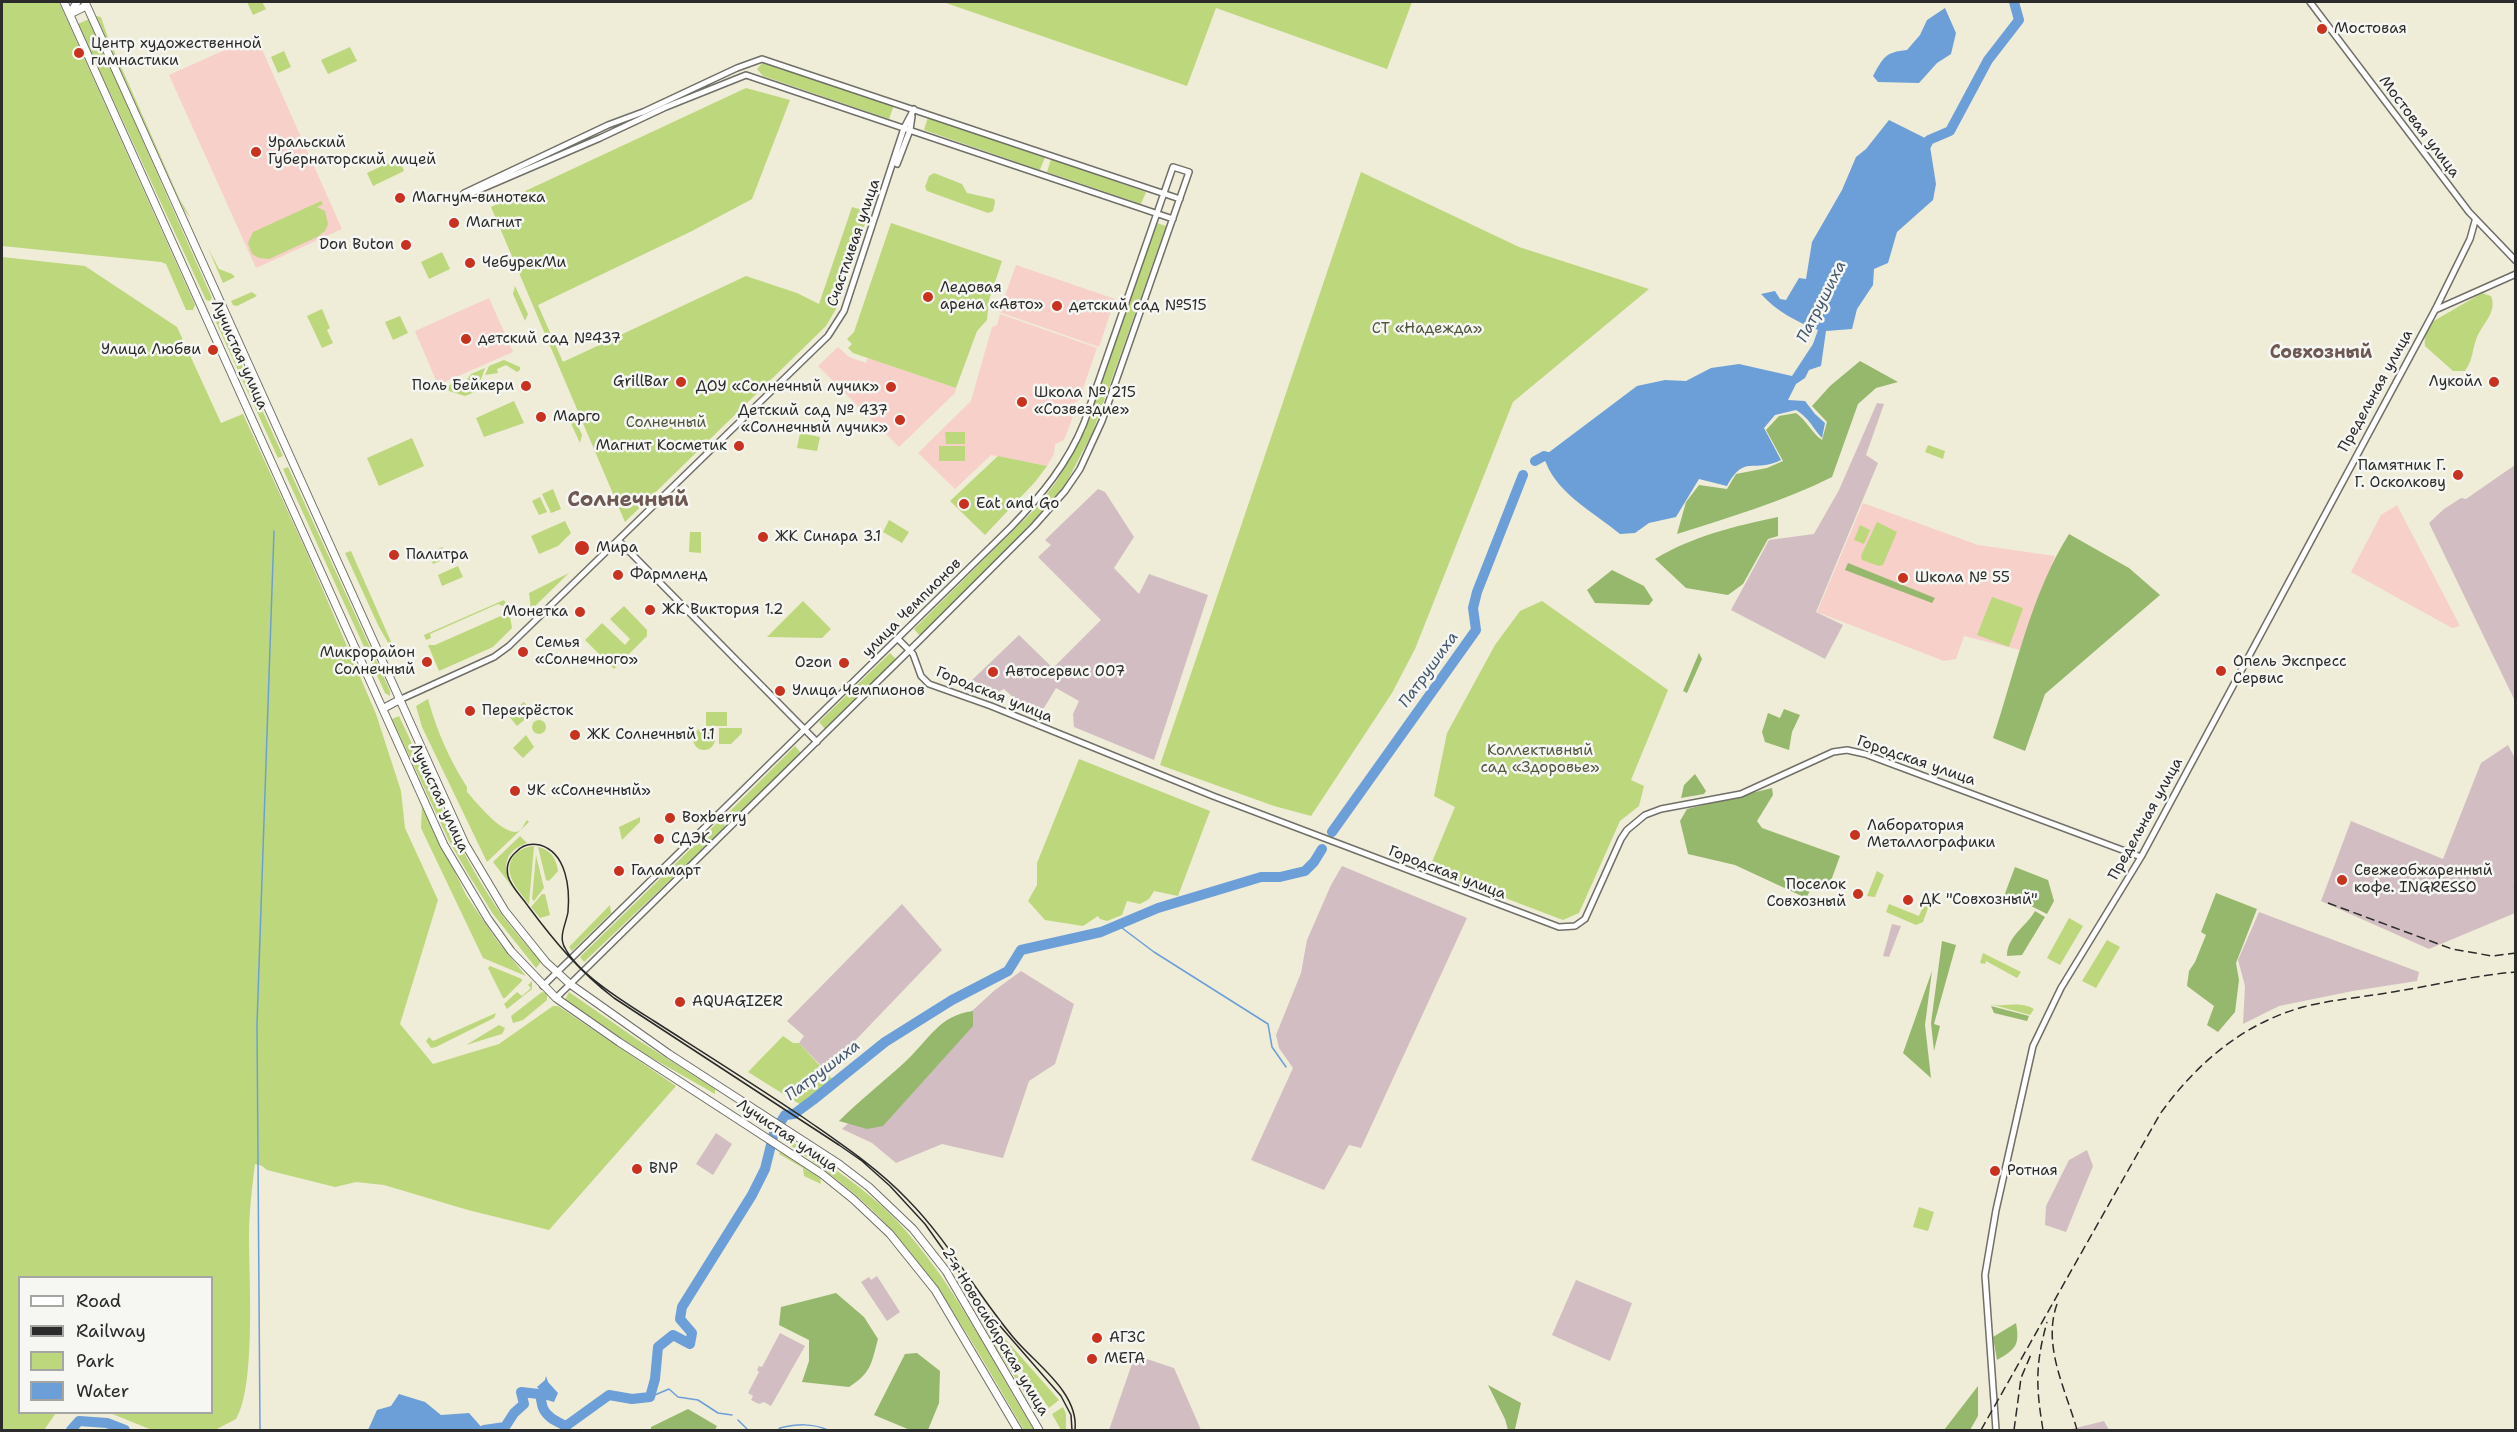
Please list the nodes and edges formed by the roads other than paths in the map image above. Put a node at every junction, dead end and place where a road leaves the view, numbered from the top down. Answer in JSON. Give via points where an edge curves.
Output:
{"nodes":[{"id":1,"x":64,"y":2,"type":"edge"},
{"id":2,"x":77,"y":2,"type":"edge"},
{"id":3,"x":2310,"y":2,"type":"edge"},
{"id":4,"x":85,"y":4,"type":"edge"},
{"id":5,"x":70,"y":14,"type":"junction"},
{"id":6,"x":914,"y":109,"type":"junction"},
{"id":7,"x":907,"y":129,"type":"junction"},
{"id":8,"x":1164,"y":194,"type":"junction"},
{"id":9,"x":1180,"y":199,"type":"junction"},
{"id":10,"x":1157,"y":213,"type":"junction"},
{"id":11,"x":1173,"y":219,"type":"junction"},
{"id":12,"x":2475,"y":221,"type":"junction"},
{"id":13,"x":2516,"y":261,"type":"edge"},
{"id":14,"x":2516,"y":273,"type":"edge"},
{"id":15,"x":2434,"y":310,"type":"junction"},
{"id":16,"x":619,"y":541,"type":"junction"},
{"id":17,"x":898,"y":639,"type":"junction"},
{"id":18,"x":909,"y":650,"type":"junction"},
{"id":19,"x":399,"y":700,"type":"junction"},
{"id":20,"x":384,"y":708,"type":"junction"},
{"id":21,"x":806,"y":730,"type":"junction"},
{"id":22,"x":817,"y":742,"type":"junction"},
{"id":23,"x":2140,"y":857,"type":"junction"},
{"id":24,"x":557,"y":972,"type":"junction"},
{"id":25,"x":570,"y":984,"type":"junction"},
{"id":26,"x":543,"y":986,"type":"junction"},
{"id":27,"x":556,"y":998,"type":"junction"},
{"id":28,"x":791,"y":1132,"type":"joint"},
{"id":29,"x":1017,"y":1429,"type":"edge"},
{"id":30,"x":1039,"y":1431,"type":"edge"},
{"id":31,"x":1996,"y":1431,"type":"edge"}],
"edges":[{"from":1,"to":5,"type":"main road","name":"Лучистая улица"},
{"from":2,"to":5,"type":"main road"},
{"from":3,"to":12,"type":"street","name":"Мостовая улица"},
{"from":4,"to":5,"type":"main road"},
{"from":4,"to":19,"type":"main road","name":"Лучистая улица"},
{"from":5,"to":20,"type":"main road","name":"Лучистая улица"},
{"from":6,"to":7,"type":"street","name":"Счастливая улица"},
{"from":6,"to":7,"type":"street","via":[[759,59],[608,124],[465,194],[746,75]]},
{"from":6,"to":8,"type":"street"},
{"from":7,"to":10,"type":"street"},
{"from":7,"to":16,"type":"street","name":"Счастливая улица","via":[[836,325]]},
{"from":8,"to":9,"type":"street"},
{"from":8,"to":9,"type":"street","name":"улица Чемпионов","via":[[1173,166],[1189,172]]},
{"from":8,"to":10,"type":"street","name":"улица Чемпионов"},
{"from":9,"to":11,"type":"street","name":"улица Чемпионов"},
{"from":10,"to":11,"type":"street"},
{"from":10,"to":17,"type":"street","name":"улица Чемпионов","via":[[1094,397],[1061,468],[1019,519]]},
{"from":11,"to":18,"type":"street","name":"улица Чемпионов","via":[[1111,398],[1080,469],[1034,525]]},
{"from":12,"to":13,"type":"street","name":"Мостовая улица"},
{"from":12,"to":15,"type":"street","name":"Предельная улица"},
{"from":14,"to":15,"type":"street"},
{"from":15,"to":23,"type":"street","name":"Предельная улица"},
{"from":16,"to":19,"type":"street","name":"Счастливая улица","via":[[494,657]]},
{"from":16,"to":21,"type":"street"},
{"from":17,"to":18,"type":"street","name":"Городская улица"},
{"from":17,"to":21,"type":"street","name":"улица Чемпионов"},
{"from":18,"to":22,"type":"street","name":"улица Чемпионов"},
{"from":18,"to":23,"type":"street","name":"Городская улица","via":[[929,684],[1511,910],[1570,928],[1581,924],[1590,911],[1621,839],[1638,820],[1660,809],[1742,794],[1826,754],[1847,750]]},
{"from":19,"to":20,"type":"main road"},
{"from":19,"to":24,"type":"main road","name":"Лучистая улица","via":[[465,844],[492,893],[521,933]]},
{"from":20,"to":26,"type":"main road","name":"Лучистая улица","via":[[444,845],[494,927]]},
{"from":21,"to":22,"type":"street"},
{"from":21,"to":24,"type":"street","name":"улица Чемпионов"},
{"from":22,"to":25,"type":"street","name":"улица Чемпионов"},
{"from":23,"to":31,"type":"street","name":"Предельная улица","via":[[2055,999],[2031,1053],[1988,1253],[1985,1298]]},
{"from":24,"to":25,"type":"main road","name":"Лучистая улица"},
{"from":24,"to":26,"type":"street","name":"улица Чемпионов"},
{"from":25,"to":27,"type":"street","name":"улица Чемпионов"},
{"from":25,"to":28,"type":"main road","name":"Лучистая улица","via":[[669,1054]]},
{"from":26,"to":27,"type":"main road","name":"Лучистая улица"},
{"from":27,"to":29,"type":"main road","name":"Лучистая улица","via":[[853,1199],[902,1248],[935,1290]]},
{"from":28,"to":30,"type":"main road","name":"2-я Новосибирская улица","via":[[855,1176],[913,1229],[946,1271]]}]}
